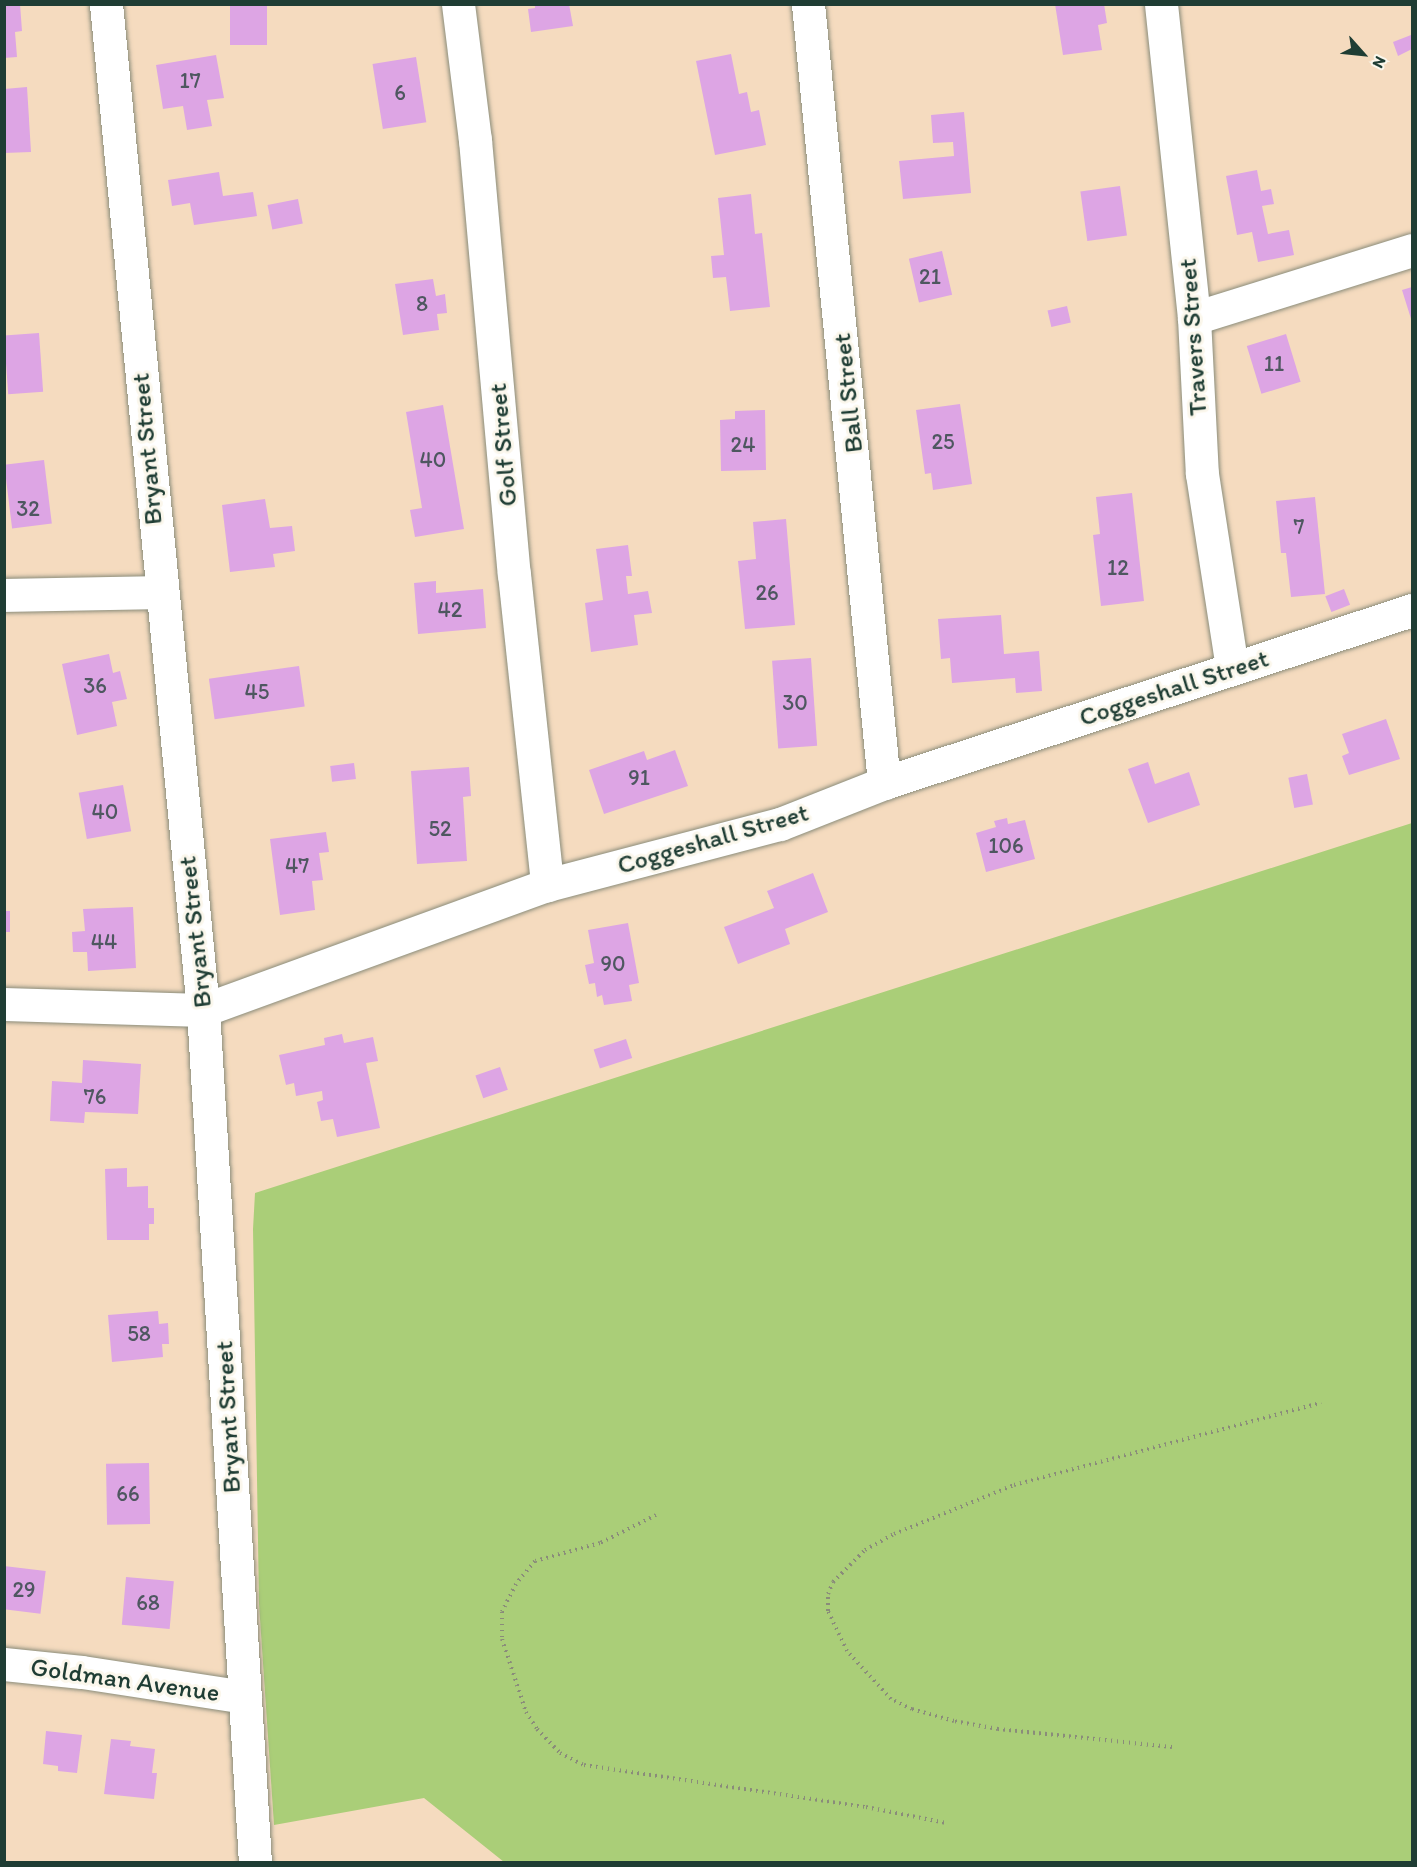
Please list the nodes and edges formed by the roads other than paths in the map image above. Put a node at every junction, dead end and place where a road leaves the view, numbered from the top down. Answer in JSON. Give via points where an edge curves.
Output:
{"nodes":[{"id":1,"x":106,"y":4,"type":"edge"},
{"id":2,"x":458,"y":4,"type":"edge"},
{"id":3,"x":808,"y":4,"type":"edge"},
{"id":4,"x":1161,"y":4,"type":"edge"},
{"id":5,"x":1413,"y":250,"type":"edge"},
{"id":6,"x":1194,"y":318,"type":"junction"},
{"id":7,"x":161,"y":592,"type":"junction"},
{"id":8,"x":4,"y":595,"type":"edge"},
{"id":9,"x":1413,"y":610,"type":"edge"},
{"id":10,"x":1232,"y":668,"type":"junction"},
{"id":11,"x":884,"y":783,"type":"junction"},
{"id":12,"x":547,"y":885,"type":"junction"},
{"id":13,"x":4,"y":1004,"type":"edge"},
{"id":14,"x":203,"y":1010,"type":"junction"},
{"id":15,"x":4,"y":1664,"type":"edge"},
{"id":16,"x":245,"y":1697,"type":"junction"},
{"id":17,"x":255,"y":1863,"type":"edge"}],
"edges":[{"from":1,"to":7,"type":"street","name":"Bryant Street"},
{"from":2,"to":12,"type":"street","name":"Golf Street","via":[[475,140]]},
{"from":3,"to":11,"type":"street","name":"Ball Street"},
{"from":4,"to":6,"type":"street","name":"Travers Street"},
{"from":5,"to":6,"type":"street"},
{"from":6,"to":10,"type":"street","name":"Travers Street","via":[[1202,474]]},
{"from":7,"to":8,"type":"street"},
{"from":7,"to":14,"type":"street","name":"Bryant Street"},
{"from":9,"to":10,"type":"street","name":"Coggeshall Street"},
{"from":10,"to":11,"type":"street","name":"Coggeshall Street"},
{"from":11,"to":12,"type":"street","name":"Coggeshall Street","via":[[780,824]]},
{"from":12,"to":14,"type":"street","name":"Coggeshall Street"},
{"from":13,"to":14,"type":"street","name":"Coggeshall Street"},
{"from":14,"to":16,"type":"street","name":"Bryant Street"},
{"from":15,"to":16,"type":"street","name":"Goldman Avenue"},
{"from":16,"to":17,"type":"street","name":"Bryant Street"}]}
